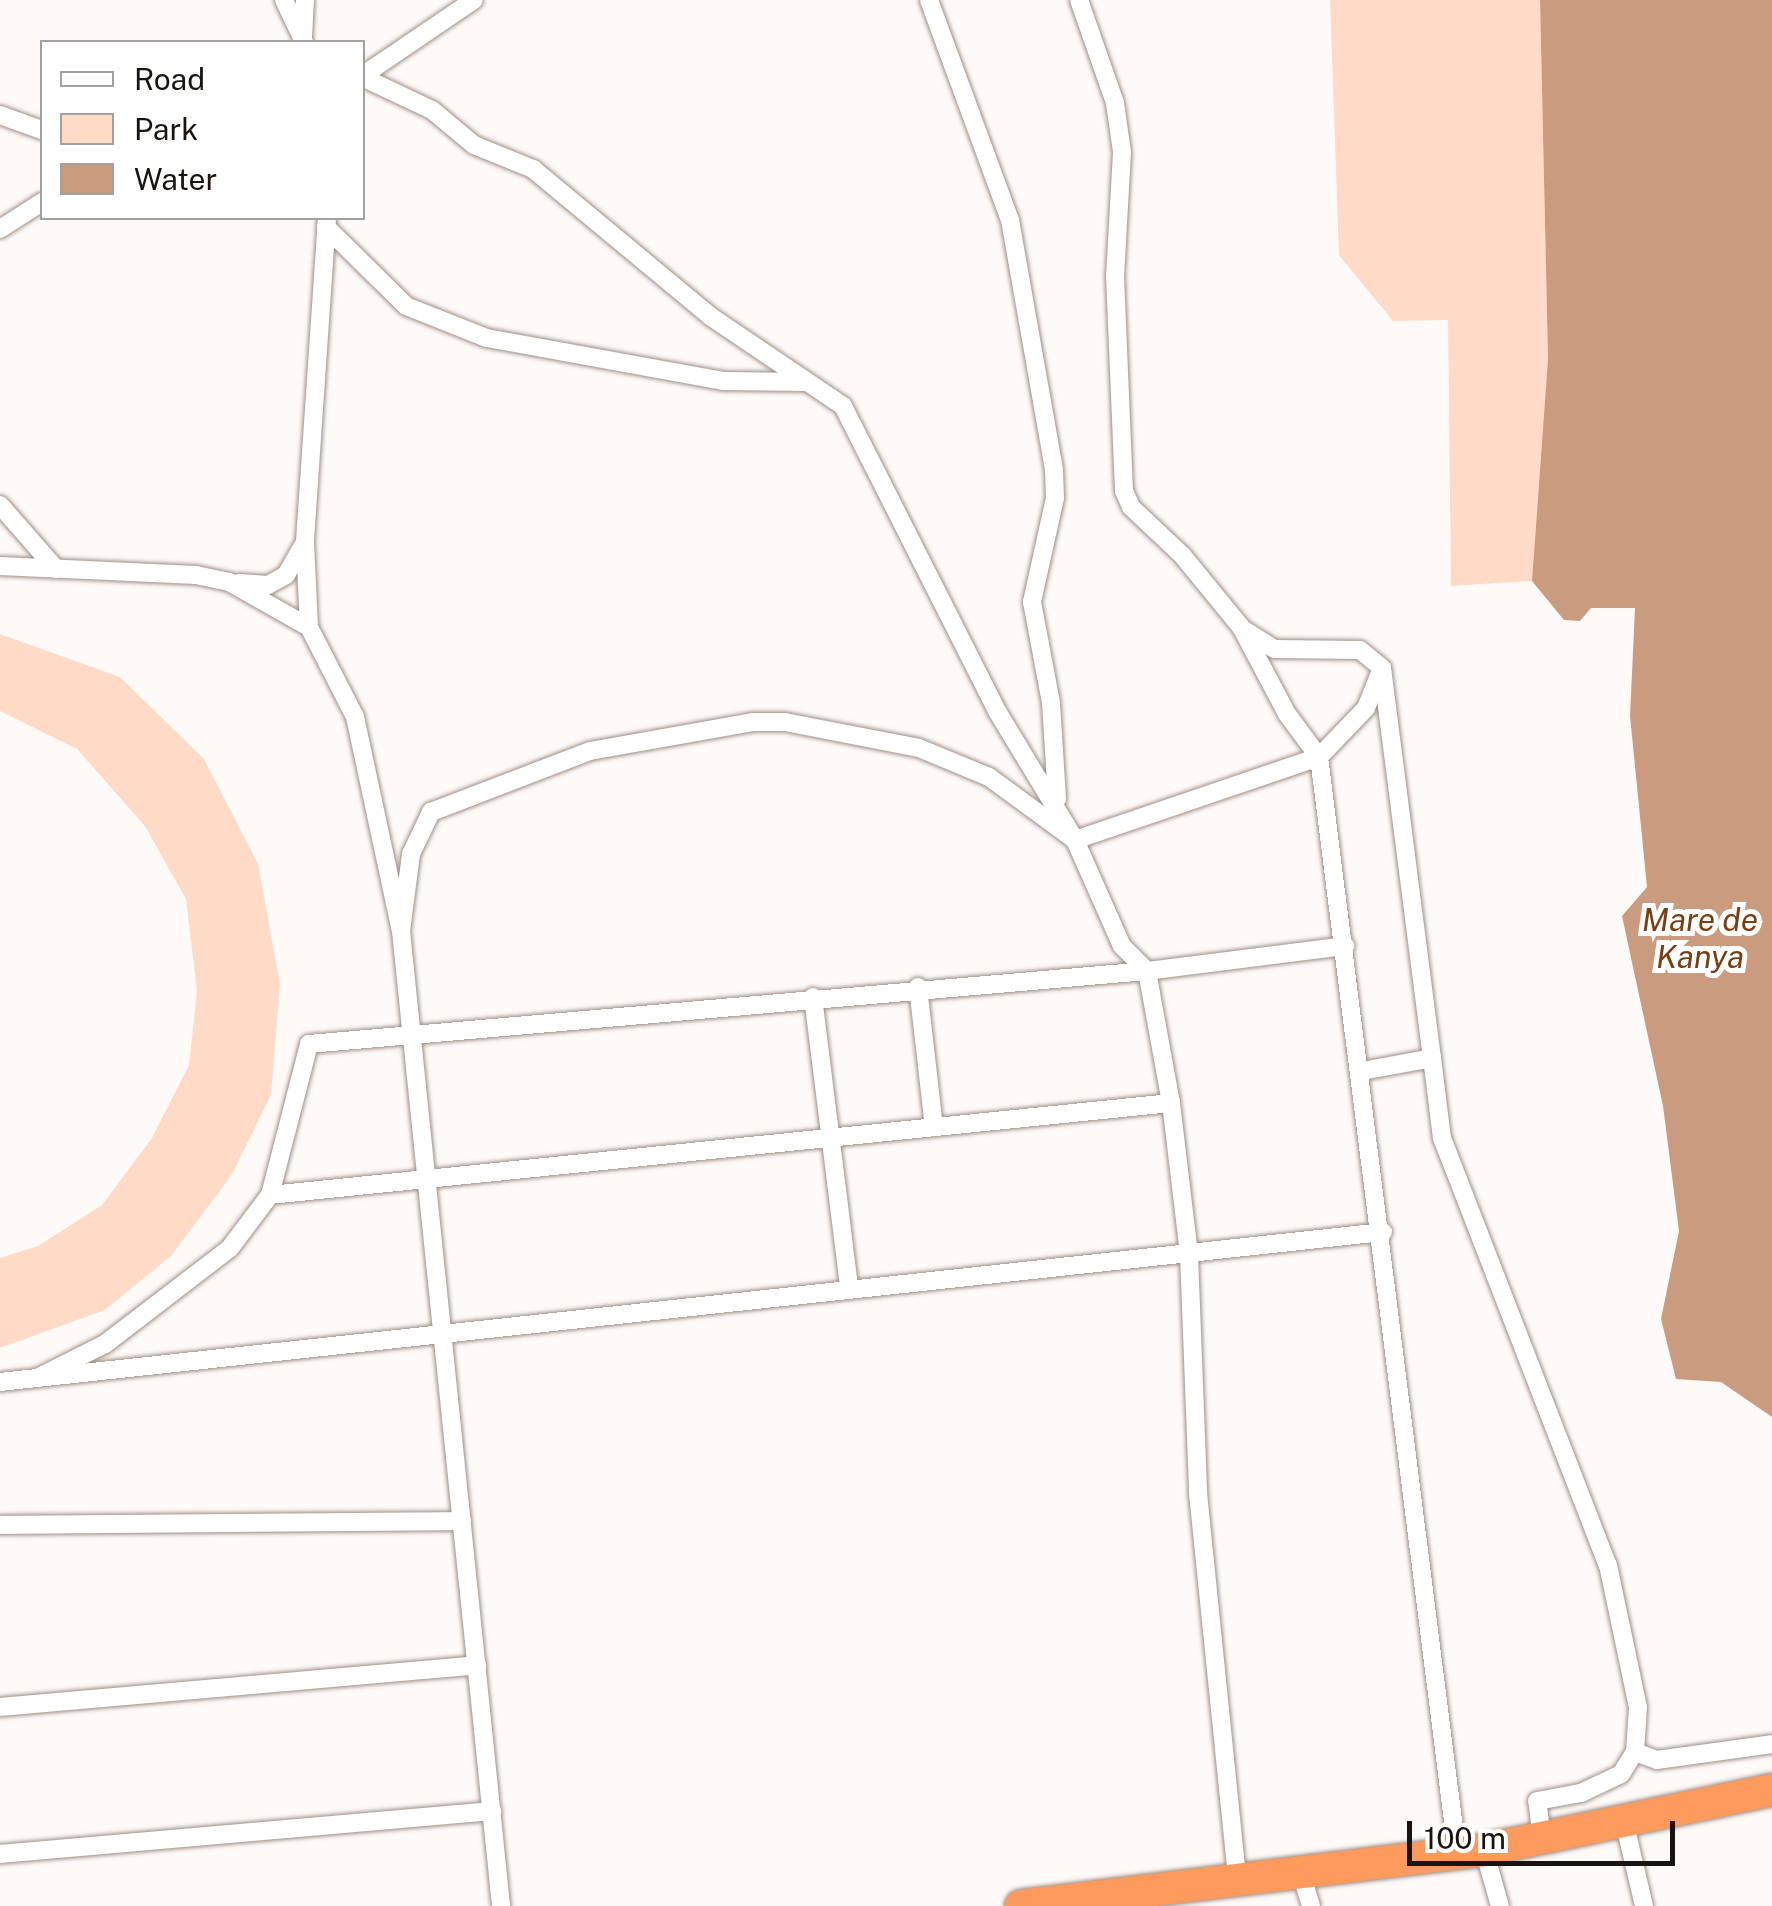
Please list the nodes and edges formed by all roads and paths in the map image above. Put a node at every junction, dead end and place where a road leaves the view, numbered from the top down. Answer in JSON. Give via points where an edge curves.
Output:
{"nodes":[{"id":1,"x":284,"y":0,"type":"edge"},
{"id":2,"x":305,"y":0,"type":"edge"},
{"id":3,"x":474,"y":0,"type":"edge"},
{"id":4,"x":929,"y":0,"type":"edge"},
{"id":5,"x":1080,"y":0,"type":"edge"},
{"id":6,"x":302,"y":40,"type":"edge"},
{"id":7,"x":303,"y":40,"type":"edge"},
{"id":8,"x":365,"y":75,"type":"edge"},
{"id":9,"x":365,"y":78,"type":"edge"},
{"id":10,"x":0,"y":115,"type":"edge"},
{"id":11,"x":40,"y":129,"type":"edge"},
{"id":12,"x":40,"y":203,"type":"edge"},
{"id":13,"x":323,"y":222,"type":"edge"},
{"id":14,"x":0,"y":229,"type":"edge"},
{"id":15,"x":822,"y":386,"type":"junction"},
{"id":16,"x":0,"y":505,"type":"edge"},
{"id":17,"x":305,"y":542,"type":"junction"},
{"id":18,"x":0,"y":566,"type":"edge"},
{"id":19,"x":56,"y":568,"type":"junction"},
{"id":20,"x":229,"y":582,"type":"junction"},
{"id":21,"x":308,"y":627,"type":"junction"},
{"id":22,"x":1241,"y":627,"type":"junction"},
{"id":23,"x":1382,"y":668,"type":"junction"},
{"id":24,"x":1319,"y":757,"type":"junction"},
{"id":25,"x":1060,"y":809,"type":"junction"},
{"id":26,"x":1075,"y":840,"type":"junction"},
{"id":27,"x":401,"y":931,"type":"junction"},
{"id":28,"x":1345,"y":946,"type":"junction"},
{"id":29,"x":1148,"y":971,"type":"junction"},
{"id":30,"x":918,"y":987,"type":"junction"},
{"id":31,"x":813,"y":997,"type":"junction"},
{"id":32,"x":412,"y":1034,"type":"junction"},
{"id":33,"x":1432,"y":1058,"type":"junction"},
{"id":34,"x":1362,"y":1071,"type":"junction"},
{"id":35,"x":1171,"y":1103,"type":"junction"},
{"id":36,"x":934,"y":1127,"type":"junction"},
{"id":37,"x":831,"y":1138,"type":"junction"},
{"id":38,"x":427,"y":1179,"type":"junction"},
{"id":39,"x":270,"y":1195,"type":"junction"},
{"id":40,"x":1383,"y":1232,"type":"junction"},
{"id":41,"x":1189,"y":1255,"type":"junction"},
{"id":42,"x":849,"y":1286,"type":"junction"},
{"id":43,"x":443,"y":1334,"type":"junction"},
{"id":44,"x":39,"y":1378,"type":"junction"},
{"id":45,"x":0,"y":1382,"type":"edge"},
{"id":46,"x":462,"y":1521,"type":"junction"},
{"id":47,"x":0,"y":1525,"type":"edge"},
{"id":48,"x":477,"y":1665,"type":"junction"},
{"id":49,"x":0,"y":1707,"type":"edge"},
{"id":50,"x":1772,"y":1744,"type":"edge"},
{"id":51,"x":1635,"y":1752,"type":"junction"},
{"id":52,"x":1772,"y":1790,"type":"edge"},
{"id":53,"x":492,"y":1810,"type":"junction"},
{"id":54,"x":1626,"y":1824,"type":"junction"},
{"id":55,"x":1542,"y":1839,"type":"junction"},
{"id":56,"x":1470,"y":1851,"type":"junction"},
{"id":57,"x":0,"y":1854,"type":"edge"},
{"id":58,"x":1301,"y":1874,"type":"junction"},
{"id":59,"x":1237,"y":1880,"type":"junction"},
{"id":60,"x":1193,"y":1897,"type":"edge"},
{"id":61,"x":1030,"y":1905,"type":"edge"},
{"id":62,"x":501,"y":1906,"type":"edge"},
{"id":63,"x":1312,"y":1906,"type":"edge"},
{"id":64,"x":1500,"y":1906,"type":"edge"},
{"id":65,"x":1644,"y":1906,"type":"edge"}],
"edges":[{"from":1,"to":6,"type":"street"},
{"from":2,"to":7,"type":"street"},
{"from":3,"to":8,"type":"street"},
{"from":4,"to":25,"type":"street","via":[[1015,239],[1054,470],[1055,498],[1032,602],[1051,703]]},
{"from":5,"to":22,"type":"street","via":[[1115,103],[1122,152],[1115,276],[1124,492],[1130,507],[1182,555]]},
{"from":9,"to":15,"type":"street","via":[[432,110],[474,145],[533,170],[710,316]]},
{"from":10,"to":11,"type":"street"},
{"from":12,"to":14,"type":"street"},
{"from":13,"to":15,"type":"street","via":[[406,306],[487,338],[622,366]]},
{"from":13,"to":17,"type":"street"},
{"from":15,"to":25,"type":"street","via":[[843,406],[997,711]]},
{"from":16,"to":19,"type":"street"},
{"from":17,"to":20,"type":"street","via":[[286,576],[268,584]]},
{"from":17,"to":21,"type":"street"},
{"from":18,"to":19,"type":"street"},
{"from":19,"to":20,"type":"street"},
{"from":20,"to":21,"type":"street"},
{"from":21,"to":27,"type":"street","via":[[354,717]]},
{"from":22,"to":23,"type":"street","via":[[1276,649],[1360,650]]},
{"from":22,"to":24,"type":"street","via":[[1287,714]]},
{"from":23,"to":24,"type":"street","via":[[1366,708]]},
{"from":23,"to":33,"type":"street"},
{"from":24,"to":26,"type":"street"},
{"from":24,"to":28,"type":"street"},
{"from":25,"to":26,"type":"street"},
{"from":26,"to":27,"type":"street","via":[[990,777],[919,748],[752,722],[590,751],[430,812],[410,854]]},
{"from":26,"to":29,"type":"street","via":[[1122,946]]},
{"from":27,"to":32,"type":"street"},
{"from":28,"to":29,"type":"street"},
{"from":28,"to":34,"type":"street"},
{"from":29,"to":30,"type":"street"},
{"from":29,"to":35,"type":"street"},
{"from":30,"to":31,"type":"street"},
{"from":30,"to":36,"type":"street"},
{"from":31,"to":32,"type":"street"},
{"from":31,"to":37,"type":"street"},
{"from":32,"to":38,"type":"street"},
{"from":32,"to":39,"type":"street","via":[[308,1044]]},
{"from":33,"to":34,"type":"street"},
{"from":33,"to":51,"type":"street","via":[[1442,1138],[1608,1566],[1638,1706]]},
{"from":34,"to":40,"type":"street"},
{"from":35,"to":36,"type":"street"},
{"from":35,"to":41,"type":"street"},
{"from":36,"to":37,"type":"street"},
{"from":37,"to":38,"type":"street"},
{"from":37,"to":42,"type":"street"},
{"from":38,"to":39,"type":"street"},
{"from":38,"to":43,"type":"street"},
{"from":39,"to":44,"type":"street","via":[[230,1248],[181,1291],[106,1344]]},
{"from":40,"to":41,"type":"street"},
{"from":40,"to":56,"type":"street"},
{"from":41,"to":42,"type":"street"},
{"from":41,"to":59,"type":"street","via":[[1198,1493]]},
{"from":42,"to":43,"type":"street"},
{"from":43,"to":44,"type":"street"},
{"from":43,"to":46,"type":"street"},
{"from":44,"to":45,"type":"street"},
{"from":46,"to":47,"type":"street"},
{"from":46,"to":48,"type":"street"},
{"from":48,"to":49,"type":"street"},
{"from":48,"to":53,"type":"street"},
{"from":50,"to":51,"type":"street","via":[[1657,1760]]},
{"from":51,"to":55,"type":"street","via":[[1620,1774],[1582,1794],[1536,1801]]},
{"from":52,"to":54,"type":"highway"},
{"from":53,"to":57,"type":"street"},
{"from":53,"to":62,"type":"street"},
{"from":54,"to":55,"type":"highway"},
{"from":54,"to":65,"type":"street"},
{"from":55,"to":56,"type":"highway"},
{"from":56,"to":58,"type":"highway"},
{"from":56,"to":64,"type":"street"},
{"from":58,"to":59,"type":"highway"},
{"from":58,"to":63,"type":"street"},
{"from":59,"to":60,"type":"highway"},
{"from":60,"to":61,"type":"highway"}]}
